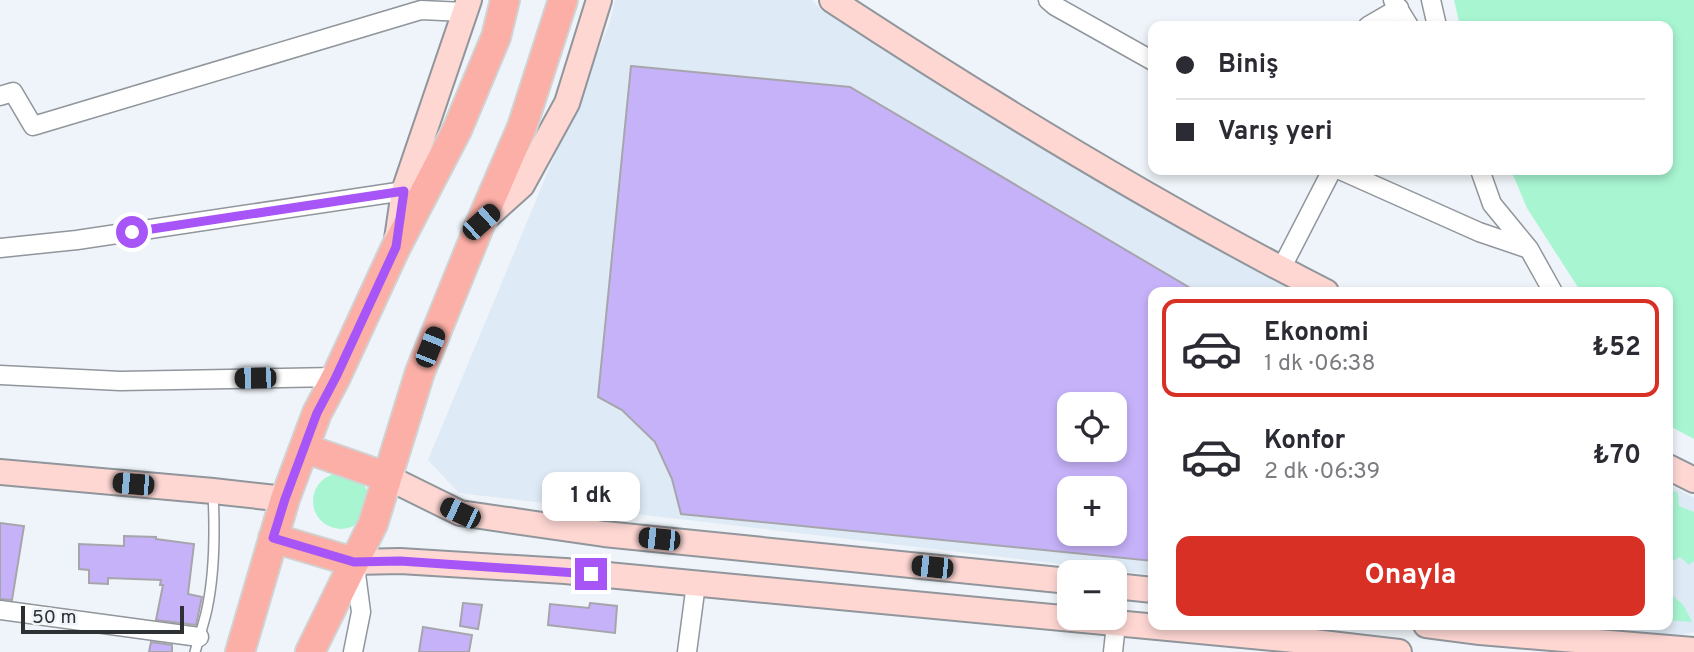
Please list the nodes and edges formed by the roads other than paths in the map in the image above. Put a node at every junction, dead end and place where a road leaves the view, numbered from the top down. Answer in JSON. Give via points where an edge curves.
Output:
{"nodes":[{"id":1,"x":506,"y":0,"type":"edge"},
{"id":2,"x":563,"y":0,"type":"edge"},
{"id":3,"x":599,"y":0,"type":"edge"},
{"id":4,"x":832,"y":0,"type":"edge"},
{"id":5,"x":1048,"y":0,"type":"edge"},
{"id":6,"x":1431,"y":0,"type":"edge"},
{"id":7,"x":1396,"y":4,"type":"edge"},
{"id":8,"x":467,"y":6,"type":"edge"},
{"id":9,"x":1374,"y":21,"type":"edge"},
{"id":10,"x":1406,"y":21,"type":"edge"},
{"id":11,"x":1436,"y":21,"type":"edge"},
{"id":12,"x":1148,"y":58,"type":"edge"},
{"id":13,"x":0,"y":96,"type":"edge"},
{"id":14,"x":1329,"y":175,"type":"edge"},
{"id":15,"x":1351,"y":175,"type":"edge"},
{"id":16,"x":1482,"y":175,"type":"edge"},
{"id":17,"x":404,"y":191,"type":"junction"},
{"id":18,"x":481,"y":222,"type":"junction"},
{"id":19,"x":396,"y":247,"type":"junction"},
{"id":20,"x":0,"y":248,"type":"edge"},
{"id":21,"x":1529,"y":249,"type":"junction"},
{"id":22,"x":1281,"y":269,"type":"junction"},
{"id":23,"x":1316,"y":287,"type":"edge"},
{"id":24,"x":1550,"y":287,"type":"edge"},
{"id":25,"x":0,"y":375,"type":"edge"},
{"id":26,"x":336,"y":377,"type":"junction"},
{"id":27,"x":304,"y":448,"type":"junction"},
{"id":28,"x":1673,"y":470,"type":"edge"},
{"id":29,"x":0,"y":472,"type":"edge"},
{"id":30,"x":387,"y":477,"type":"junction"},
{"id":31,"x":1694,"y":480,"type":"edge"},
{"id":32,"x":213,"y":491,"type":"junction"},
{"id":33,"x":285,"y":499,"type":"junction"},
{"id":34,"x":273,"y":538,"type":"junction"},
{"id":35,"x":354,"y":562,"type":"junction"},
{"id":36,"x":1057,"y":580,"type":"edge"},
{"id":37,"x":696,"y":584,"type":"junction"},
{"id":38,"x":1127,"y":587,"type":"edge"},
{"id":39,"x":1148,"y":589,"type":"edge"},
{"id":40,"x":0,"y":610,"type":"edge"},
{"id":41,"x":1057,"y":618,"type":"edge"},
{"id":42,"x":1127,"y":625,"type":"edge"},
{"id":43,"x":1148,"y":628,"type":"edge"},
{"id":44,"x":1115,"y":630,"type":"edge"},
{"id":45,"x":1169,"y":630,"type":"edge"},
{"id":46,"x":1465,"y":630,"type":"edge"},
{"id":47,"x":197,"y":645,"type":"edge"},
{"id":48,"x":1337,"y":649,"type":"edge"},
{"id":49,"x":1694,"y":650,"type":"edge"},
{"id":50,"x":240,"y":652,"type":"edge"},
{"id":51,"x":310,"y":652,"type":"edge"},
{"id":52,"x":353,"y":652,"type":"edge"},
{"id":53,"x":687,"y":652,"type":"edge"},
{"id":54,"x":1113,"y":652,"type":"edge"},
{"id":55,"x":1399,"y":652,"type":"edge"}],
"edges":[{"from":1,"to":19,"type":"main road","via":[[496,37],[457,131]]},
{"from":2,"to":18,"type":"main road","via":[[522,127]]},
{"from":3,"to":18,"type":"main road","via":[[567,103],[522,185]]},
{"from":4,"to":22,"type":"main road","via":[[1104,170]]},
{"from":5,"to":12,"type":"street"},
{"from":6,"to":11,"type":"street"},
{"from":7,"to":9,"type":"street"},
{"from":7,"to":10,"type":"street"},
{"from":8,"to":13,"type":"street","via":[[421,10],[33,126],[13,92]]},
{"from":8,"to":17,"type":"main road"},
{"from":14,"to":22,"type":"street"},
{"from":15,"to":21,"type":"street","via":[[1479,232]]},
{"from":16,"to":21,"type":"street","via":[[1492,204]]},
{"from":17,"to":19,"type":"main road"},
{"from":17,"to":20,"type":"street"},
{"from":18,"to":30,"type":"main road","via":[[420,372]]},
{"from":19,"to":26,"type":"main road"},
{"from":21,"to":24,"type":"street"},
{"from":22,"to":23,"type":"main road"},
{"from":25,"to":26,"type":"street","via":[[120,380]]},
{"from":26,"to":27,"type":"main road"},
{"from":27,"to":30,"type":"main road"},
{"from":27,"to":33,"type":"main road"},
{"from":28,"to":31,"type":"main road"},
{"from":29,"to":32,"type":"main road"},
{"from":30,"to":35,"type":"main road","via":[[373,524]]},
{"from":30,"to":36,"type":"main road","via":[[460,513],[604,534]]},
{"from":32,"to":33,"type":"main road"},
{"from":32,"to":47,"type":"lane","via":[[211,580]]},
{"from":33,"to":34,"type":"main road"},
{"from":34,"to":35,"type":"main road"},
{"from":34,"to":50,"type":"main road"},
{"from":35,"to":37,"type":"main road","via":[[414,562]]},
{"from":35,"to":51,"type":"main road"},
{"from":35,"to":52,"type":"street","via":[[361,612]]},
{"from":37,"to":41,"type":"main road"},
{"from":37,"to":53,"type":"street"},
{"from":38,"to":39,"type":"main road"},
{"from":40,"to":47,"type":"street"},
{"from":42,"to":43,"type":"main road"},
{"from":44,"to":54,"type":"street"},
{"from":45,"to":48,"type":"main road"},
{"from":46,"to":49,"type":"main road"},
{"from":48,"to":55,"type":"main road"}]}
